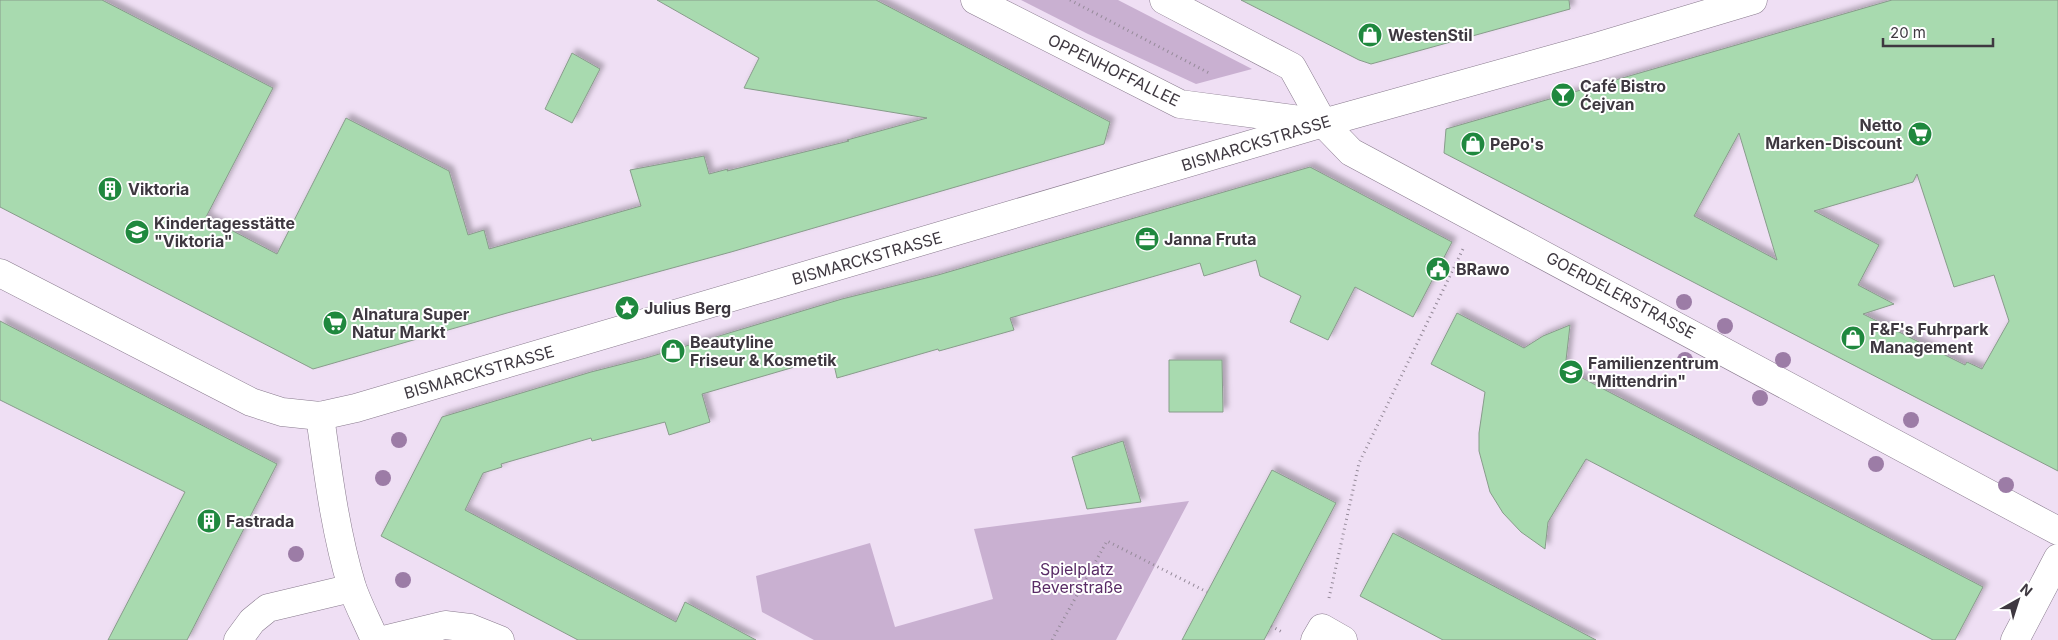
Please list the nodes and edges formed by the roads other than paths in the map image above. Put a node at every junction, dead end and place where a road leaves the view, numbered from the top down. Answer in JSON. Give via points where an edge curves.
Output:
{"nodes":[{"id":1,"x":975,"y":0,"type":"edge"},
{"id":2,"x":1164,"y":0,"type":"edge"},
{"id":3,"x":1753,"y":0,"type":"edge"},
{"id":4,"x":1323,"y":123,"type":"junction"},
{"id":5,"x":0,"y":273,"type":"edge"},
{"id":6,"x":320,"y":416,"type":"junction"},
{"id":7,"x":2058,"y":531,"type":"edge"},
{"id":8,"x":2058,"y":558,"type":"edge"},
{"id":9,"x":352,"y":588,"type":"junction"},
{"id":10,"x":238,"y":640,"type":"edge"},
{"id":11,"x":375,"y":640,"type":"edge"},
{"id":12,"x":383,"y":640,"type":"edge"},
{"id":13,"x":500,"y":640,"type":"edge"},
{"id":14,"x":2015,"y":640,"type":"edge"}],
"edges":[{"from":1,"to":4,"type":"street","name":"OPPENHOFFALLEE","via":[[1180,104]]},
{"from":2,"to":4,"type":"street","via":[[1292,67]]},
{"from":3,"to":4,"type":"street","name":"BISMARCKSTRASSE"},
{"from":4,"to":6,"type":"street","name":"BISMARCKSTRASSE"},
{"from":4,"to":7,"type":"street","name":"GOERDELERSTRASSE","via":[[1351,152]]},
{"from":5,"to":6,"type":"street","name":"BISMARCKSTRASSE","via":[[251,402],[282,412]]},
{"from":6,"to":9,"type":"street","via":[[329,485]]},
{"from":8,"to":14,"type":"street"},
{"from":9,"to":10,"type":"street","via":[[268,608],[252,621]]},
{"from":9,"to":11,"type":"street"},
{"from":12,"to":13,"type":"street","via":[[445,625],[470,628]]}]}
